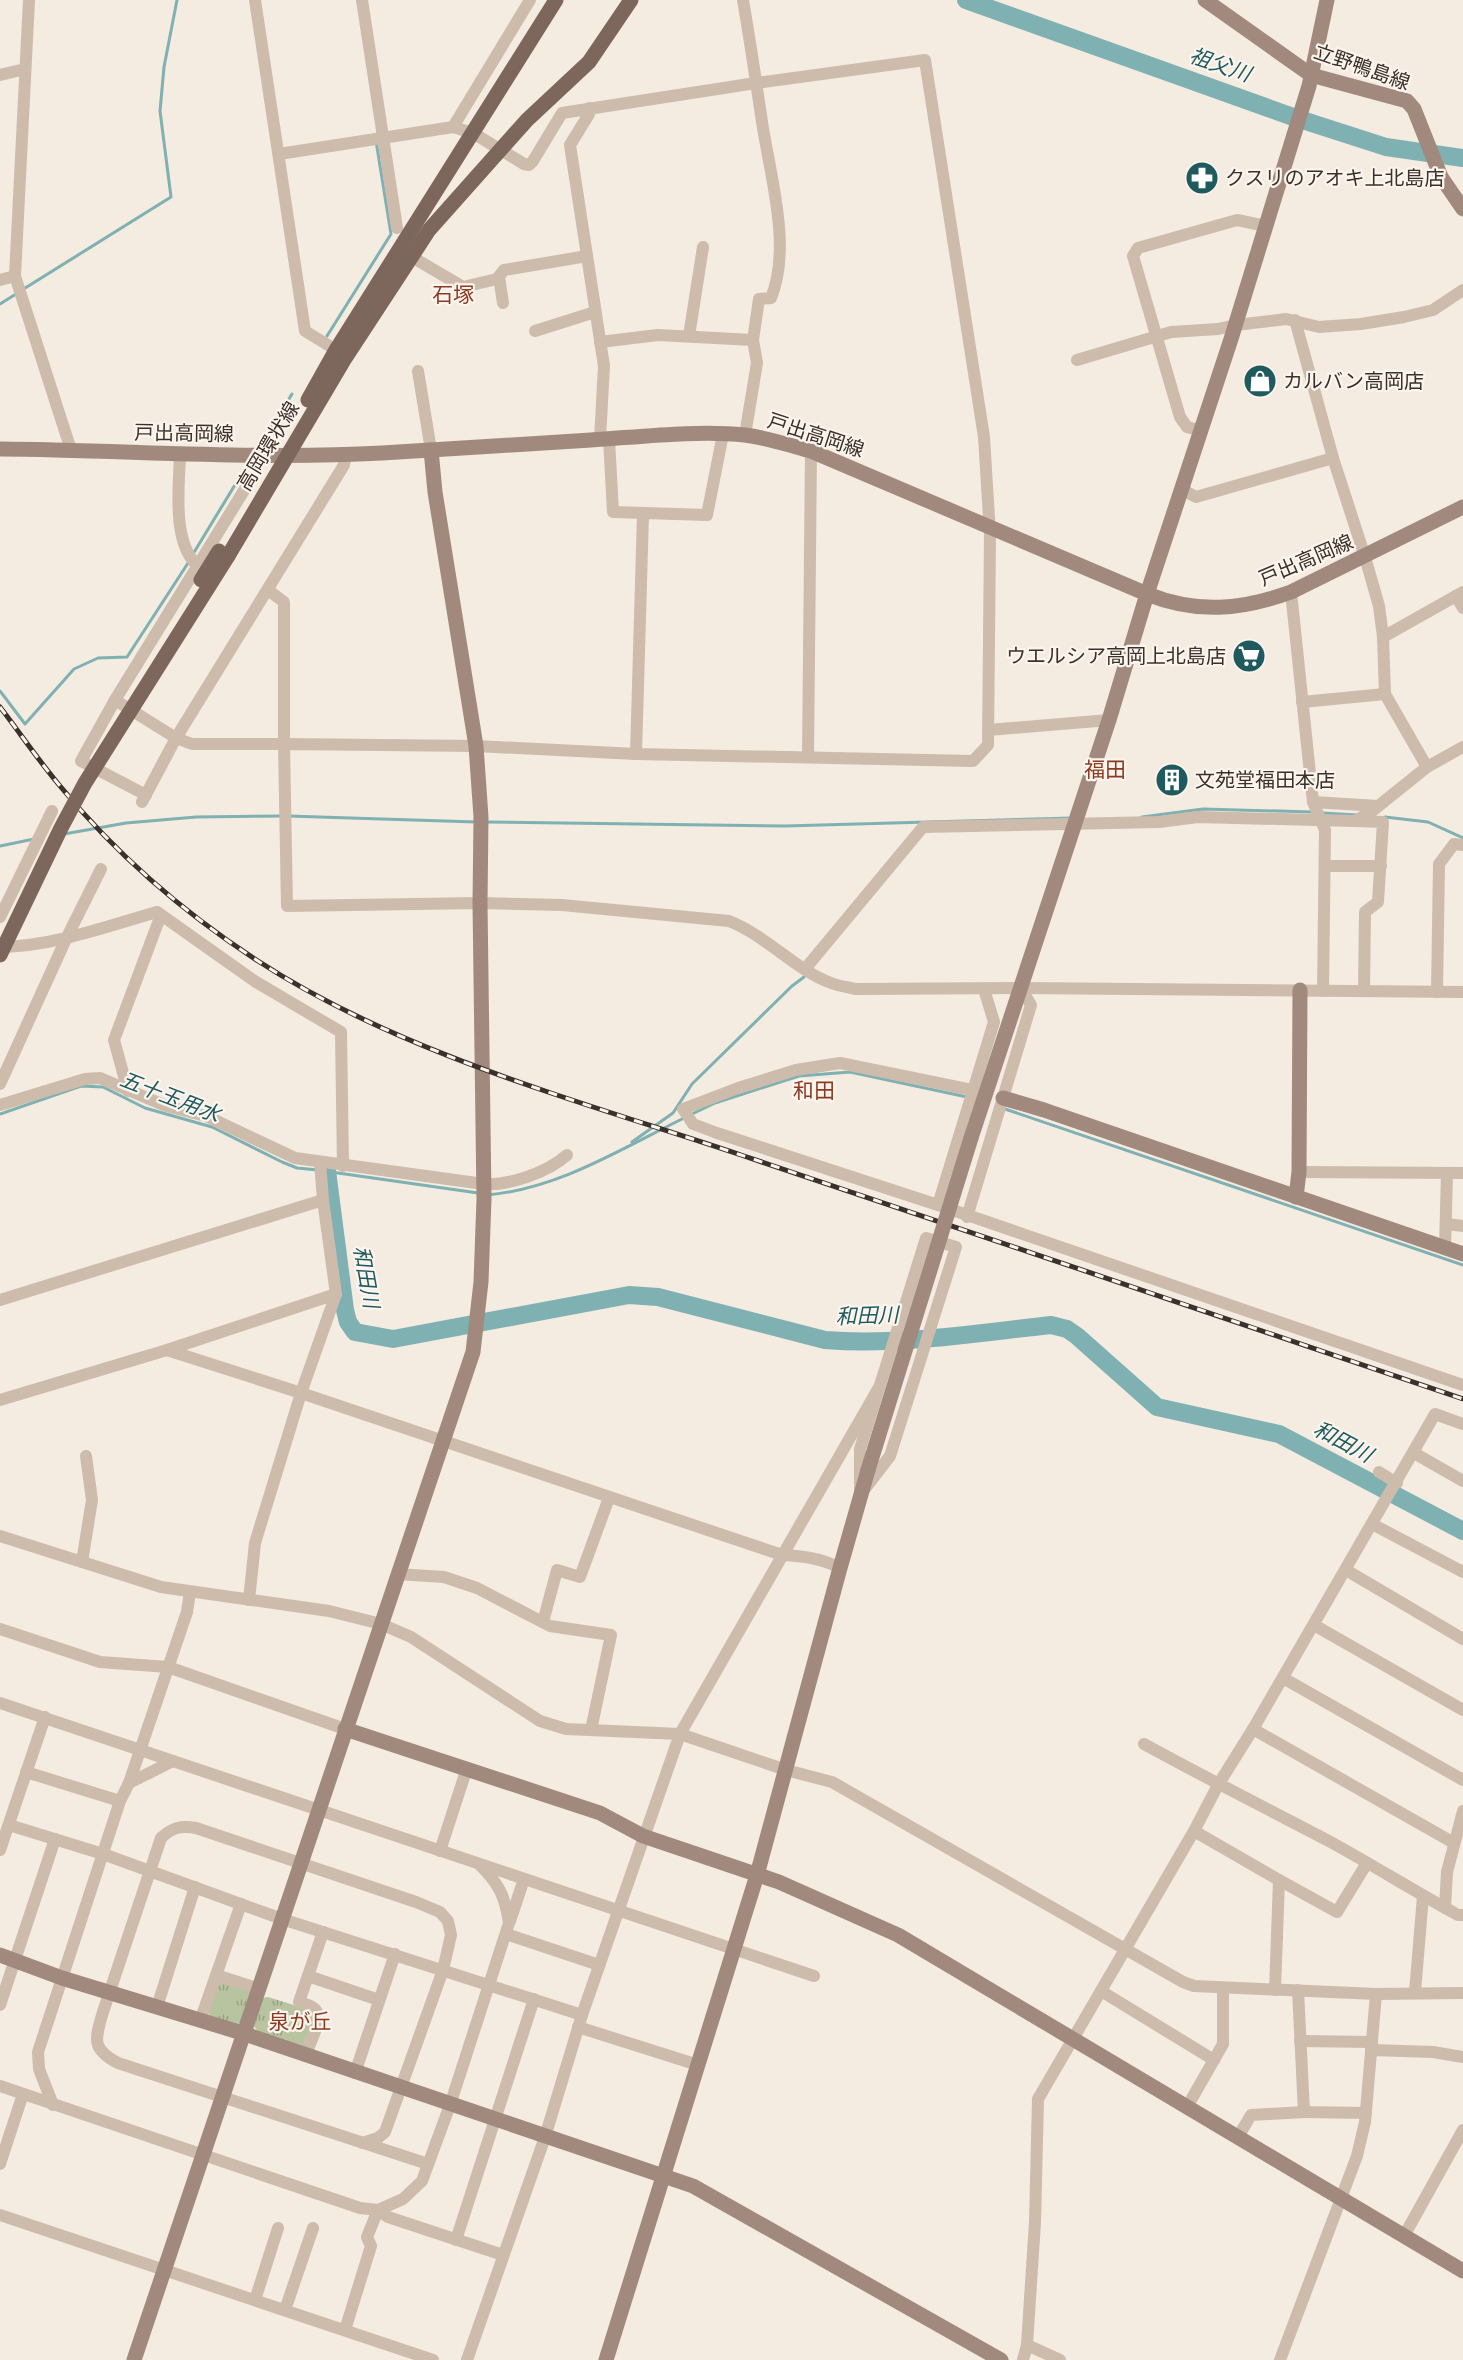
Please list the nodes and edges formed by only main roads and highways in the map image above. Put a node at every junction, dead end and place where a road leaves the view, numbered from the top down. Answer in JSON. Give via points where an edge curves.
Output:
{"nodes":[{"id":1,"x":556,"y":0,"type":"edge"},
{"id":2,"x":631,"y":0,"type":"edge"},
{"id":3,"x":282,"y":455,"type":"junction"},
{"id":4,"x":223,"y":554,"type":"junction"},
{"id":5,"x":0,"y":938,"type":"edge"},
{"id":6,"x":0,"y":955,"type":"edge"}],
"edges":[{"from":1,"to":3,"type":"main road","name":"高岡環状線","via":[[336,350]]},
{"from":2,"to":3,"type":"main road","name":"高岡環状線","via":[[589,62],[527,120],[429,230]]},
{"from":3,"to":4,"type":"main road","name":"高岡環状線"},
{"from":4,"to":5,"type":"main road","name":"高岡環状線","bridge":true,"via":[[78,782]]},
{"from":4,"to":6,"type":"main road","name":"高岡環状線","bridge":true,"via":[[85,783]]}]}
